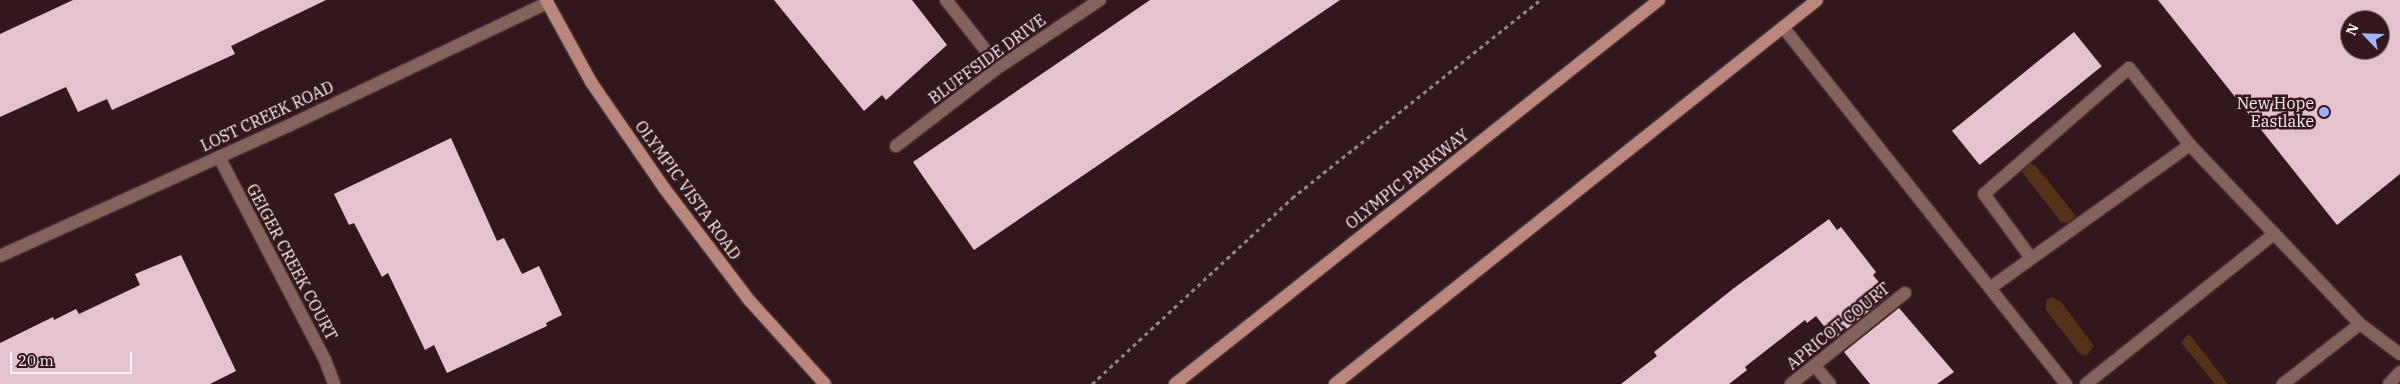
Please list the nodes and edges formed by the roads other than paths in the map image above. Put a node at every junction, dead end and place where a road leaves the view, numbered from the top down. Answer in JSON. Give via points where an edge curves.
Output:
{"nodes":[{"id":1,"x":946,"y":0,"type":"edge"},
{"id":2,"x":1100,"y":0,"type":"edge"},
{"id":3,"x":1659,"y":0,"type":"edge"},
{"id":4,"x":1817,"y":0,"type":"edge"},
{"id":5,"x":547,"y":2,"type":"edge"},
{"id":6,"x":1782,"y":27,"type":"junction"},
{"id":7,"x":999,"y":67,"type":"junction"},
{"id":8,"x":2190,"y":145,"type":"junction"},
{"id":9,"x":896,"y":146,"type":"dead end"},
{"id":10,"x":219,"y":157,"type":"junction"},
{"id":11,"x":2274,"y":234,"type":"junction"},
{"id":12,"x":0,"y":256,"type":"edge"},
{"id":13,"x":2031,"y":258,"type":"junction"},
{"id":14,"x":1990,"y":288,"type":"junction"},
{"id":15,"x":1905,"y":293,"type":"dead end"},
{"id":16,"x":2360,"y":324,"type":"junction"},
{"id":17,"x":2400,"y":354,"type":"edge"},
{"id":18,"x":1816,"y":366,"type":"junction"},
{"id":19,"x":2400,"y":372,"type":"edge"},
{"id":20,"x":334,"y":384,"type":"edge"},
{"id":21,"x":825,"y":384,"type":"edge"},
{"id":22,"x":1175,"y":384,"type":"edge"},
{"id":23,"x":1335,"y":384,"type":"edge"},
{"id":24,"x":1791,"y":384,"type":"edge"},
{"id":25,"x":1830,"y":384,"type":"edge"},
{"id":26,"x":2066,"y":384,"type":"edge"},
{"id":27,"x":2086,"y":384,"type":"edge"},
{"id":28,"x":2283,"y":384,"type":"edge"},
{"id":29,"x":2389,"y":384,"type":"edge"}],
"edges":[{"from":1,"to":7,"type":"street"},
{"from":2,"to":7,"type":"street","name":"BLUFFSIDE DRIVE"},
{"from":3,"to":22,"type":"main road","name":"OLYMPIC PARKWAY"},
{"from":4,"to":6,"type":"main road"},
{"from":5,"to":10,"type":"street","name":"LOST CREEK ROAD"},
{"from":5,"to":21,"type":"main road","name":"OLYMPIC VISTA ROAD","via":[[591,82],[664,188],[749,300]]},
{"from":6,"to":14,"type":"street"},
{"from":6,"to":23,"type":"main road"},
{"from":7,"to":9,"type":"street","name":"BLUFFSIDE DRIVE"},
{"from":8,"to":11,"type":"street"},
{"from":8,"to":13,"type":"street"},
{"from":8,"to":13,"type":"street","via":[[2129,68],[1984,194]]},
{"from":10,"to":12,"type":"street","name":"LOST CREEK ROAD"},
{"from":10,"to":20,"type":"street","name":"GEIGER CREEK COURT","via":[[325,360]]},
{"from":11,"to":16,"type":"street"},
{"from":11,"to":27,"type":"street"},
{"from":13,"to":14,"type":"street"},
{"from":14,"to":26,"type":"street"},
{"from":15,"to":18,"type":"street","name":"APRICOT COURT"},
{"from":16,"to":17,"type":"street"},
{"from":16,"to":28,"type":"street"},
{"from":18,"to":24,"type":"street","name":"APRICOT COURT"},
{"from":18,"to":25,"type":"street"},
{"from":19,"to":29,"type":"street"}]}
